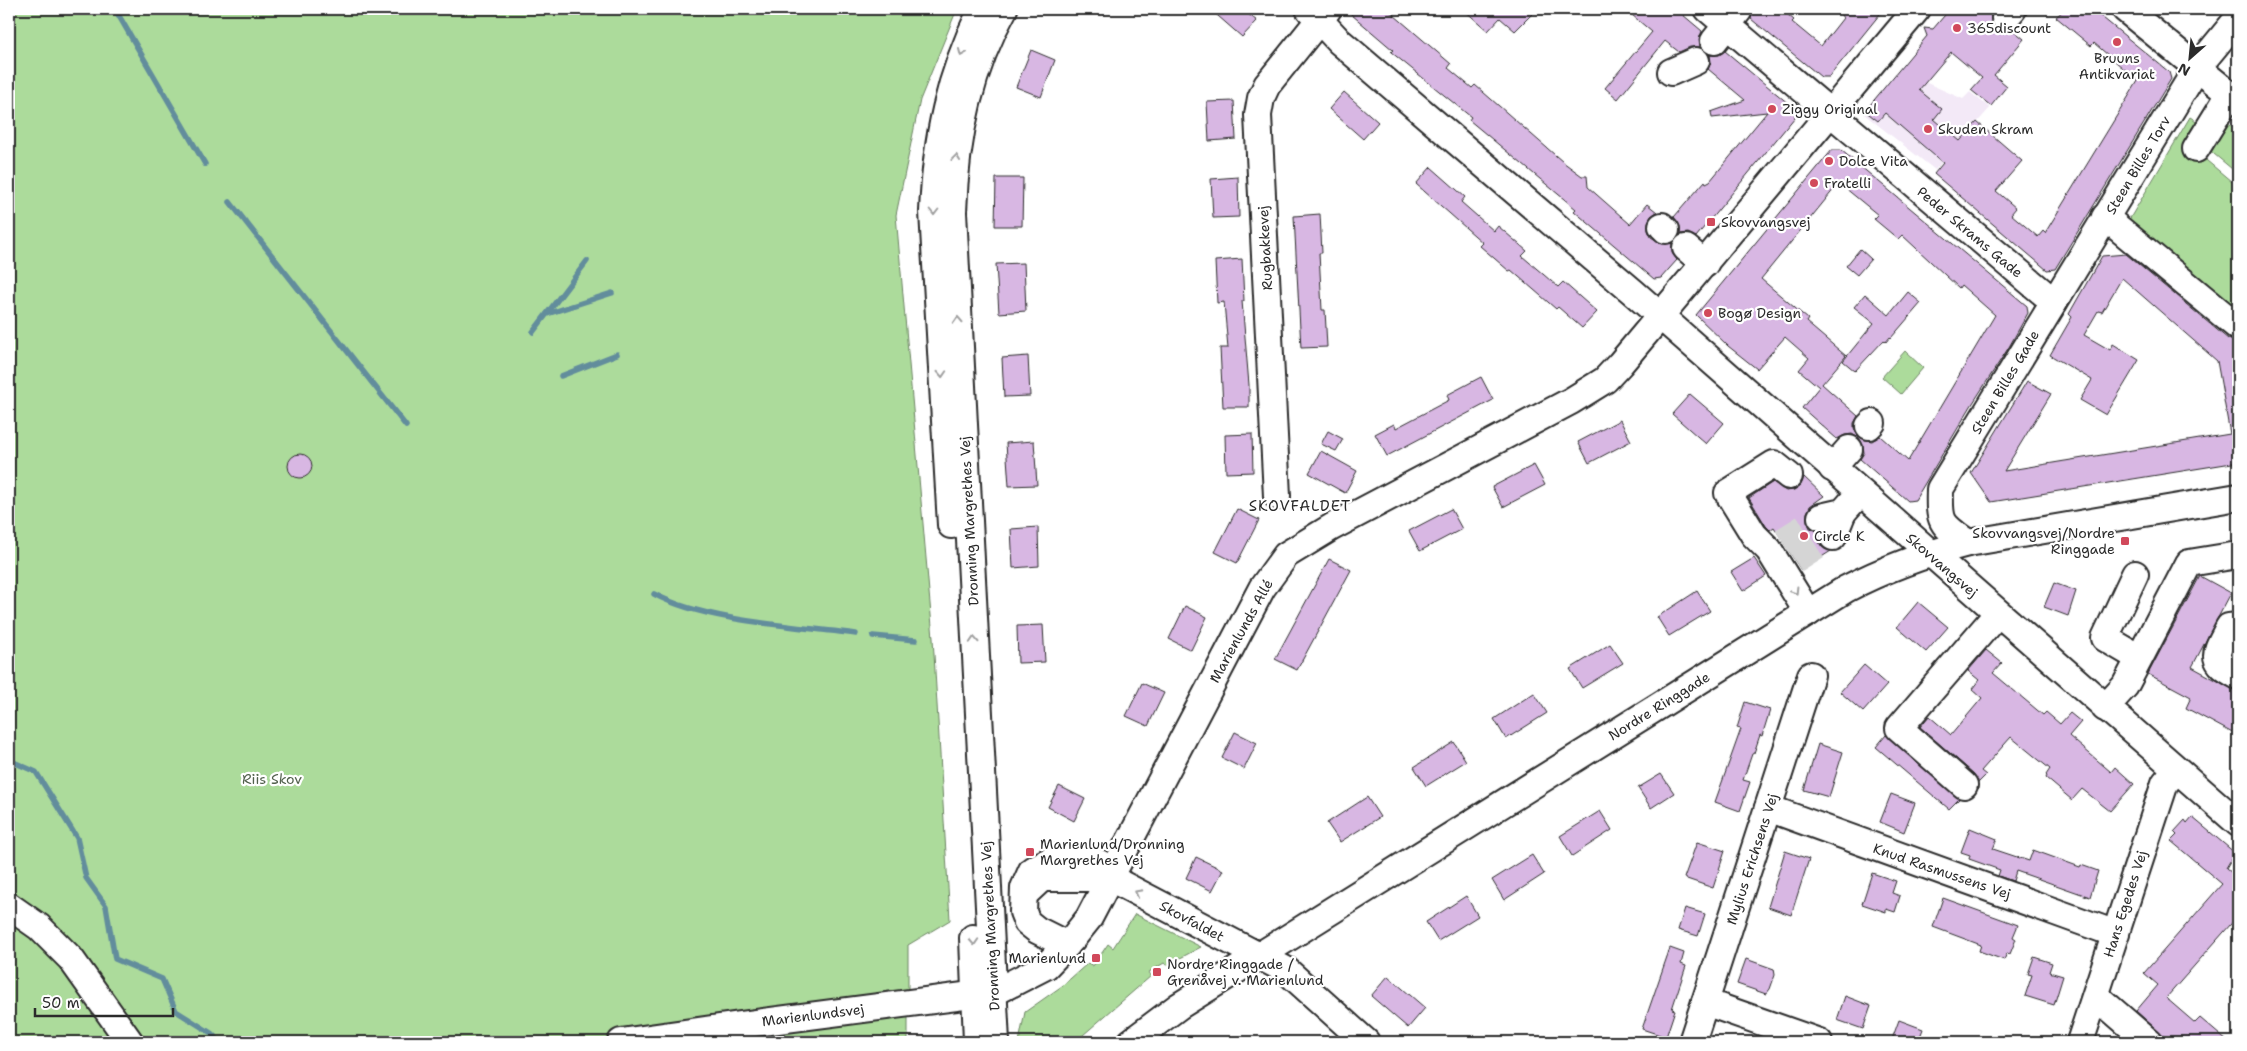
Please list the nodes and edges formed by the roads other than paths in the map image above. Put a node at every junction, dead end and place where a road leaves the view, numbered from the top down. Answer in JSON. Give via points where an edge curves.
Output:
{"nodes":[{"id":1,"x":982,"y":9,"type":"edge"},
{"id":2,"x":1004,"y":9,"type":"edge"},
{"id":3,"x":1917,"y":9,"type":"edge"},
{"id":4,"x":2125,"y":9,"type":"edge"},
{"id":5,"x":1319,"y":12,"type":"edge"},
{"id":6,"x":1722,"y":21,"type":"edge"},
{"id":7,"x":2234,"y":23,"type":"dead end"},
{"id":8,"x":1696,"y":61,"type":"dead end"},
{"id":9,"x":2197,"y":68,"type":"junction"},
{"id":10,"x":1670,"y":72,"type":"dead end"},
{"id":11,"x":2234,"y":98,"type":"edge"},
{"id":12,"x":1830,"y":113,"type":"junction"},
{"id":13,"x":2196,"y":149,"type":"dead end"},
{"id":14,"x":2106,"y":218,"type":"junction"},
{"id":15,"x":2054,"y":302,"type":"junction"},
{"id":16,"x":1661,"y":317,"type":"junction"},
{"id":17,"x":2238,"y":327,"type":"edge"},
{"id":18,"x":1789,"y":476,"type":"dead end"},
{"id":19,"x":1860,"y":493,"type":"junction"},
{"id":20,"x":1277,"y":496,"type":"dead end"},
{"id":21,"x":2238,"y":497,"type":"edge"},
{"id":22,"x":1832,"y":522,"type":"tunnel mouth"},
{"id":23,"x":1968,"y":543,"type":"junction"},
{"id":24,"x":1928,"y":553,"type":"junction"},
{"id":25,"x":2238,"y":555,"type":"edge"},
{"id":26,"x":2136,"y":574,"type":"dead end"},
{"id":27,"x":1808,"y":613,"type":"junction"},
{"id":28,"x":1998,"y":613,"type":"junction"},
{"id":29,"x":2238,"y":626,"type":"edge"},
{"id":30,"x":2139,"y":658,"type":"junction"},
{"id":31,"x":1811,"y":675,"type":"dead end"},
{"id":32,"x":2238,"y":676,"type":"edge"},
{"id":33,"x":2105,"y":708,"type":"junction"},
{"id":34,"x":2176,"y":770,"type":"junction"},
{"id":35,"x":1964,"y":785,"type":"dead end"},
{"id":36,"x":1768,"y":808,"type":"junction"},
{"id":37,"x":2238,"y":823,"type":"edge"},
{"id":38,"x":1110,"y":878,"type":"junction"},
{"id":39,"x":9,"y":906,"type":"edge"},
{"id":40,"x":2116,"y":934,"type":"junction"},
{"id":41,"x":1067,"y":945,"type":"junction"},
{"id":42,"x":1259,"y":956,"type":"junction"},
{"id":43,"x":985,"y":993,"type":"junction"},
{"id":44,"x":2096,"y":996,"type":"junction"},
{"id":45,"x":1705,"y":1002,"type":"junction"},
{"id":46,"x":130,"y":1042,"type":"edge"},
{"id":47,"x":621,"y":1042,"type":"edge"},
{"id":48,"x":977,"y":1042,"type":"edge"},
{"id":49,"x":996,"y":1042,"type":"edge"},
{"id":50,"x":1130,"y":1042,"type":"edge"},
{"id":51,"x":1366,"y":1042,"type":"edge"},
{"id":52,"x":1692,"y":1042,"type":"edge"},
{"id":53,"x":1819,"y":1042,"type":"edge"},
{"id":54,"x":2080,"y":1042,"type":"edge"},
{"id":55,"x":2149,"y":1042,"type":"edge"}],
"edges":[{"from":1,"to":43,"type":"street","name":"Dronning Margrethes Vej","one_way":true,"via":[[956,67],[946,102],[936,160],[933,212]]},
{"from":43,"to":2,"type":"street","name":"Dronning Margrethes Vej","one_way":true,"via":[[984,840],[953,212],[956,154],[965,109],[975,74]]},
{"from":3,"to":12,"type":"street","name":"Marienlunds Allé"},
{"from":4,"to":9,"type":"street"},
{"from":5,"to":16,"type":"street","name":"Skovvangsvej","via":[[1339,42]]},
{"from":5,"to":20,"type":"street","name":"Rugbakkevej","via":[[1267,85],[1260,98],[1258,115]]},
{"from":6,"to":12,"type":"street","name":"Peder Skrams Gade"},
{"from":7,"to":9,"type":"street","name":"Steen Billes Torv"},
{"from":8,"to":10,"type":"street"},
{"from":9,"to":11,"type":"street"},
{"from":9,"to":14,"type":"street","name":"Steen Billes Torv"},
{"from":11,"to":13,"type":"street"},
{"from":12,"to":15,"type":"street","name":"Peder Skrams Gade"},
{"from":12,"to":16,"type":"street","name":"Marienlunds Allé","via":[[1696,256]]},
{"from":14,"to":15,"type":"street","name":"Steen Billes Gade"},
{"from":14,"to":17,"type":"street","name":"Steen Billes Torv"},
{"from":15,"to":23,"type":"street","name":"Steen Billes Gade","via":[[1940,489],[1939,514],[1943,522]]},
{"from":16,"to":19,"type":"street","name":"Skovvangsvej","via":[[1840,459]]},
{"from":16,"to":38,"type":"street","name":"Marienlunds Allé","via":[[1620,364],[1588,391],[1332,527],[1286,555],[1262,588]]},
{"from":18,"to":27,"type":"street","one_way":true,"via":[[1774,464],[1728,493],[1754,535],[1782,555]]},
{"from":19,"to":22,"type":"street"},
{"from":19,"to":24,"type":"street","name":"Skovvangsvej"},
{"from":21,"to":23,"type":"street","name":"Nordre Ringgade"},
{"from":23,"to":24,"type":"street","name":"Nordre Ringgade"},
{"from":24,"to":27,"type":"street","name":"Nordre Ringgade","via":[[1870,576]]},
{"from":24,"to":28,"type":"street","name":"Skovvangsvej"},
{"from":25,"to":30,"type":"street","via":[[2189,563]]},
{"from":26,"to":30,"type":"street","via":[[2105,638]]},
{"from":27,"to":42,"type":"street","name":"Nordre Ringgade"},
{"from":28,"to":33,"type":"street","name":"Skovvangsvej"},
{"from":28,"to":35,"type":"street","via":[[1899,728]]},
{"from":29,"to":32,"type":"street","via":[[2229,627],[2217,651],[2217,661],[2222,668]]},
{"from":30,"to":33,"type":"street","via":[[2125,686]]},
{"from":31,"to":36,"type":"street","name":"Mylius Erichsens Vej"},
{"from":33,"to":34,"type":"street","name":"Skovvangsvej"},
{"from":34,"to":37,"type":"street","name":"Skovvangsvej"},
{"from":34,"to":40,"type":"street","name":"Hans Egedes Vej","via":[[2165,783]]},
{"from":36,"to":40,"type":"street","name":"Knud Rasmussens Vej"},
{"from":36,"to":45,"type":"street","name":"Mylius Erichsens Vej"},
{"from":38,"to":41,"type":"street","name":"Marienlunds Allé","via":[[1089,918]]},
{"from":38,"to":41,"type":"street","via":[[1101,864],[1092,860],[1055,858],[1032,870],[1024,888],[1023,912],[1027,922]]},
{"from":42,"to":38,"type":"street","name":"Skovfaldet","one_way":true},
{"from":39,"to":46,"type":"street","via":[[38,926],[71,959]]},
{"from":40,"to":44,"type":"street","name":"Hans Egedes Vej"},
{"from":41,"to":43,"type":"street","name":"Marienlunds Allé","via":[[1046,966]]},
{"from":42,"to":50,"type":"street","name":"Nordre Ringgade","via":[[1179,1006]]},
{"from":42,"to":51,"type":"street","name":"Skovfaldet","via":[[1286,970]]},
{"from":43,"to":47,"type":"street","name":"Marienlundsvej","via":[[741,1029]]},
{"from":43,"to":48,"type":"street","name":"Dronning Margrethes Vej"},
{"from":43,"to":49,"type":"street","name":"Dronning Margrethes Vej"},
{"from":44,"to":54,"type":"street","name":"Hans Egedes Vej"},
{"from":44,"to":55,"type":"street"},
{"from":45,"to":52,"type":"street","name":"Mylius Erichsens Vej"},
{"from":45,"to":53,"type":"street"}]}
